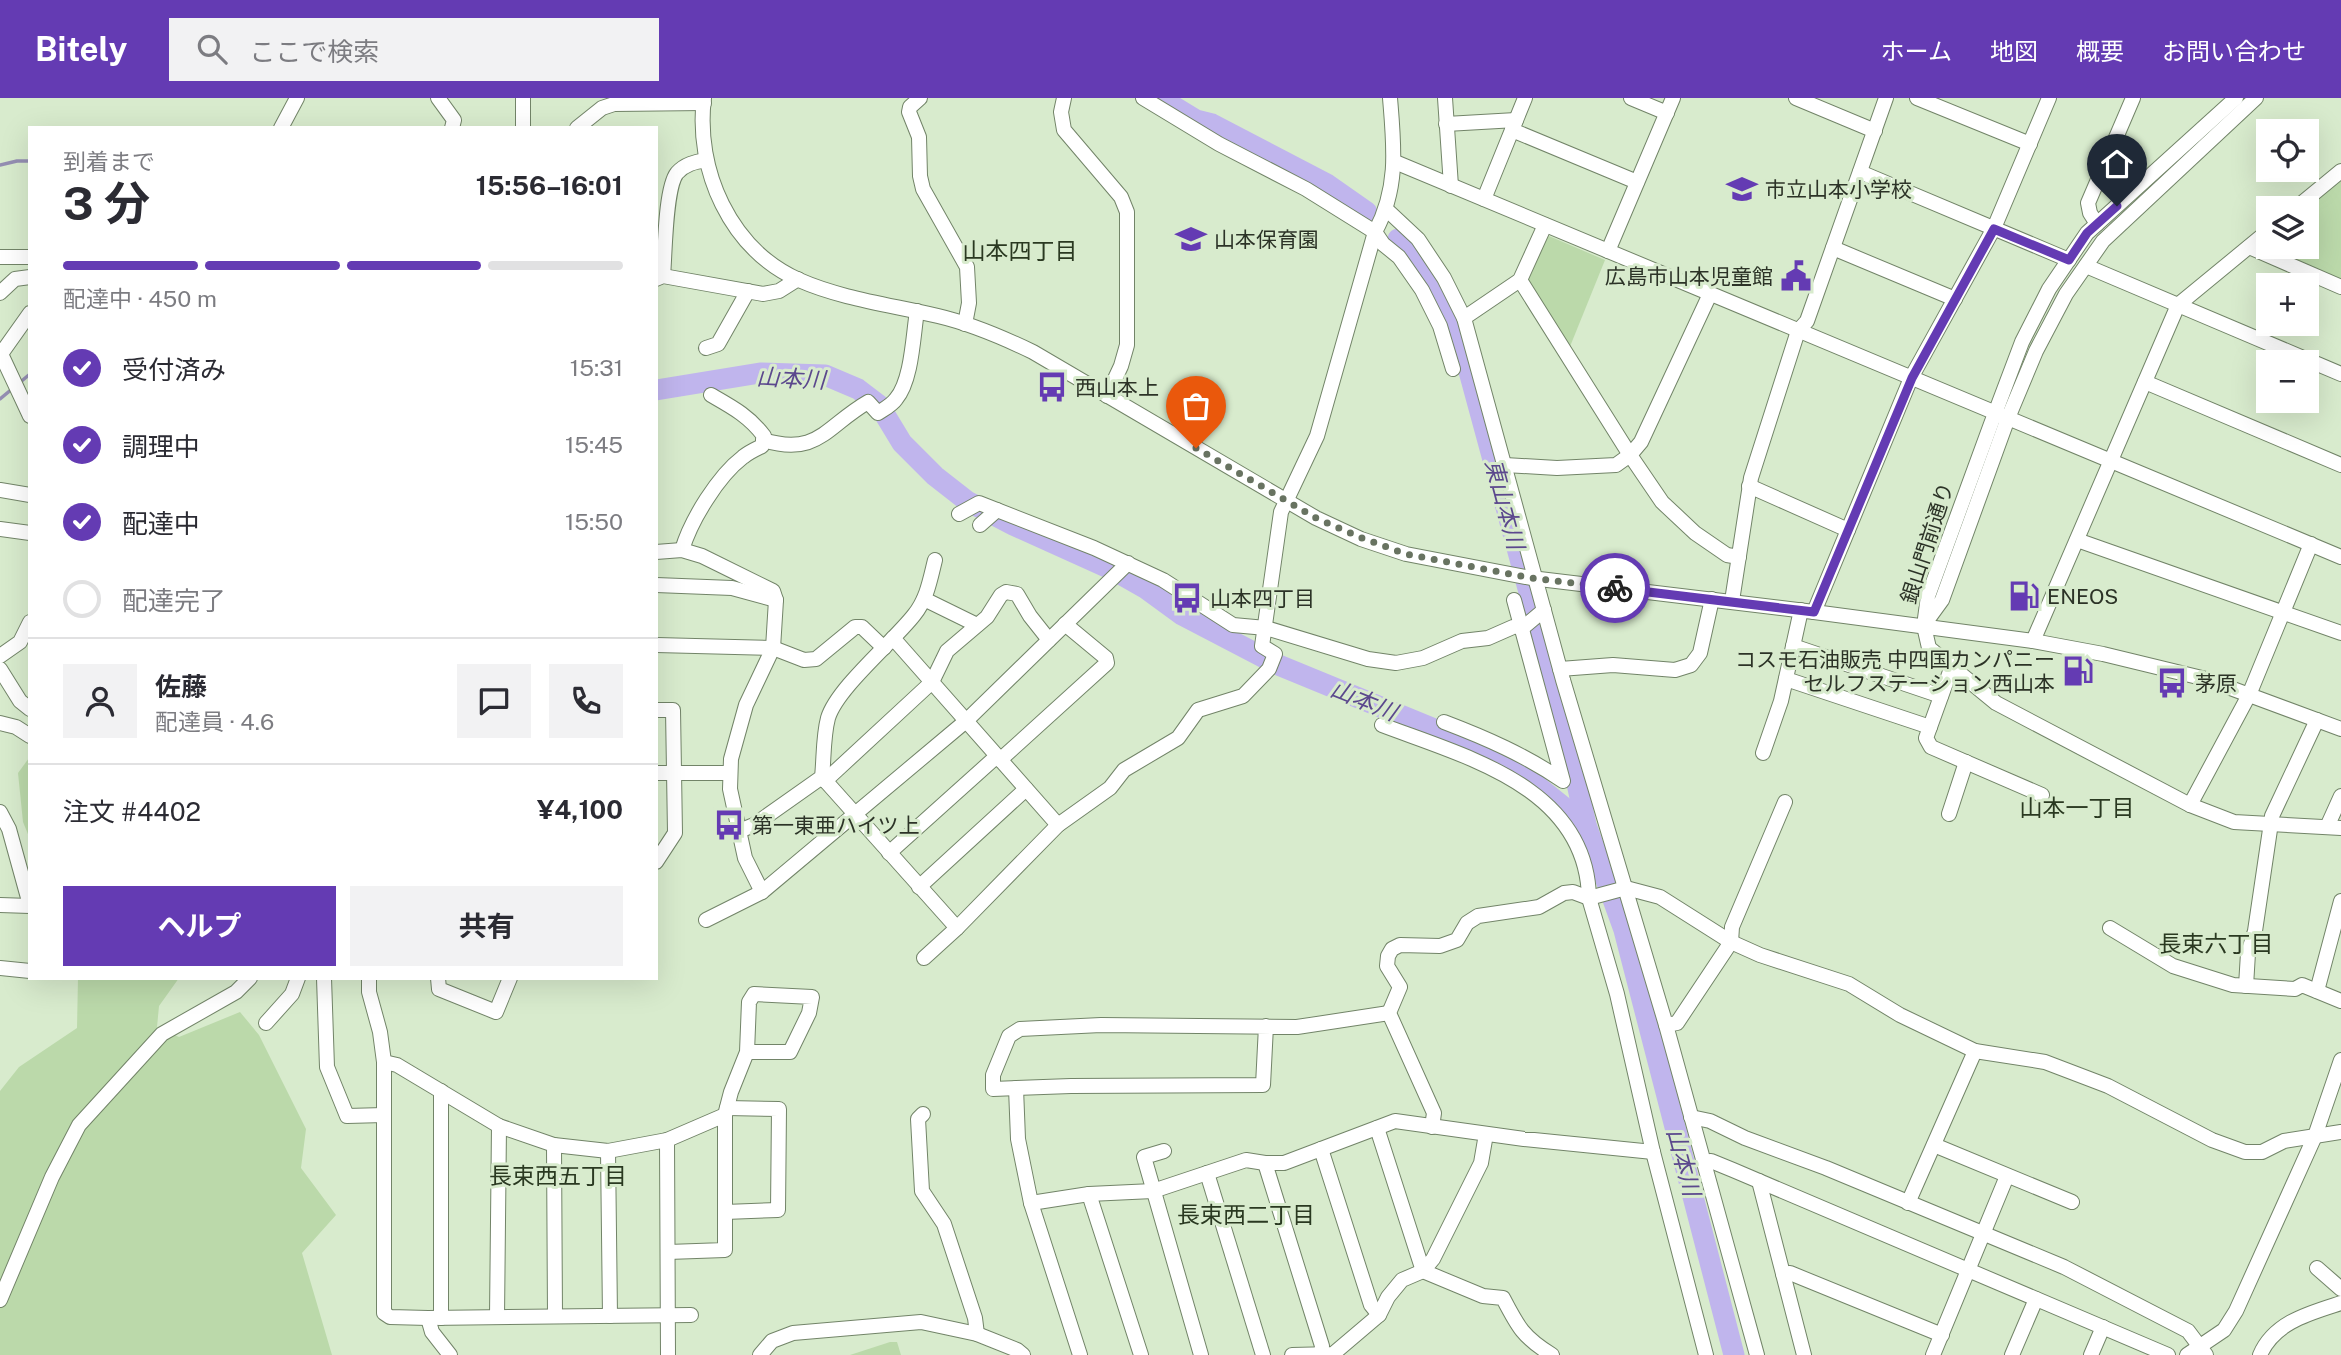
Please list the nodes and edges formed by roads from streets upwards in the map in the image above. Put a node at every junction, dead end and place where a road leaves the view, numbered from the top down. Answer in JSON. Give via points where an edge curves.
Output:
{"nodes":[{"id":1,"x":298,"y":98,"type":"edge"},
{"id":2,"x":438,"y":98,"type":"edge"},
{"id":3,"x":523,"y":98,"type":"edge"},
{"id":4,"x":920,"y":98,"type":"edge"},
{"id":5,"x":1064,"y":98,"type":"edge"},
{"id":6,"x":1143,"y":98,"type":"edge"},
{"id":7,"x":1390,"y":98,"type":"edge"},
{"id":8,"x":1445,"y":98,"type":"edge"},
{"id":9,"x":1525,"y":98,"type":"edge"},
{"id":10,"x":1631,"y":98,"type":"edge"},
{"id":11,"x":1673,"y":98,"type":"edge"},
{"id":12,"x":1796,"y":98,"type":"edge"},
{"id":13,"x":1886,"y":98,"type":"edge"},
{"id":14,"x":1917,"y":98,"type":"edge"},
{"id":15,"x":2049,"y":98,"type":"edge"},
{"id":16,"x":2133,"y":98,"type":"edge"},
{"id":17,"x":2236,"y":98,"type":"edge"},
{"id":18,"x":2256,"y":98,"type":"edge"},
{"id":19,"x":704,"y":100,"type":"edge"},
{"id":20,"x":1667,"y":113,"type":"junction"},
{"id":21,"x":1447,"y":124,"type":"junction"},
{"id":22,"x":1514,"y":125,"type":"junction"},
{"id":23,"x":282,"y":126,"type":"edge"},
{"id":24,"x":452,"y":126,"type":"edge"},
{"id":25,"x":523,"y":126,"type":"edge"},
{"id":26,"x":579,"y":126,"type":"edge"},
{"id":27,"x":1875,"y":131,"type":"junction"},
{"id":28,"x":2030,"y":144,"type":"junction"},
{"id":29,"x":706,"y":160,"type":"junction"},
{"id":30,"x":1395,"y":162,"type":"junction"},
{"id":31,"x":2341,"y":171,"type":"edge"},
{"id":32,"x":1860,"y":172,"type":"junction"},
{"id":33,"x":1637,"y":183,"type":"junction"},
{"id":34,"x":1451,"y":186,"type":"junction"},
{"id":35,"x":2311,"y":196,"type":"edge"},
{"id":36,"x":1484,"y":199,"type":"junction"},
{"id":37,"x":1387,"y":210,"type":"junction"},
{"id":38,"x":662,"y":225,"type":"edge"},
{"id":39,"x":1545,"y":225,"type":"junction"},
{"id":40,"x":2097,"y":225,"type":"junction"},
{"id":41,"x":1994,"y":229,"type":"junction"},
{"id":42,"x":1376,"y":232,"type":"junction"},
{"id":43,"x":2256,"y":241,"type":"edge"},
{"id":44,"x":2249,"y":247,"type":"junction"},
{"id":45,"x":1833,"y":248,"type":"junction"},
{"id":46,"x":1608,"y":251,"type":"junction"},
{"id":47,"x":0,"y":257,"type":"edge"},
{"id":48,"x":28,"y":257,"type":"edge"},
{"id":49,"x":2069,"y":260,"type":"junction"},
{"id":50,"x":2086,"y":266,"type":"junction"},
{"id":51,"x":28,"y":276,"type":"edge"},
{"id":52,"x":660,"y":277,"type":"edge"},
{"id":53,"x":798,"y":279,"type":"junction"},
{"id":54,"x":1520,"y":280,"type":"junction"},
{"id":55,"x":2341,"y":287,"type":"edge"},
{"id":56,"x":748,"y":291,"type":"junction"},
{"id":57,"x":0,"y":293,"type":"edge"},
{"id":58,"x":1710,"y":294,"type":"junction"},
{"id":59,"x":1955,"y":299,"type":"junction"},
{"id":60,"x":2178,"y":305,"type":"junction"},
{"id":61,"x":917,"y":311,"type":"junction"},
{"id":62,"x":28,"y":316,"type":"edge"},
{"id":63,"x":1464,"y":318,"type":"junction"},
{"id":64,"x":965,"y":324,"type":"junction"},
{"id":65,"x":1798,"y":331,"type":"junction"},
{"id":66,"x":706,"y":348,"type":"dead end"},
{"id":67,"x":1,"y":353,"type":"edge"},
{"id":68,"x":1453,"y":369,"type":"dead end"},
{"id":69,"x":2341,"y":374,"type":"edge"},
{"id":70,"x":1912,"y":378,"type":"junction"},
{"id":71,"x":2145,"y":382,"type":"junction"},
{"id":72,"x":19,"y":389,"type":"edge"},
{"id":73,"x":711,"y":395,"type":"dead end"},
{"id":74,"x":1107,"y":396,"type":"junction"},
{"id":75,"x":28,"y":411,"type":"edge"},
{"id":76,"x":2002,"y":416,"type":"junction"},
{"id":77,"x":763,"y":440,"type":"junction"},
{"id":78,"x":1630,"y":456,"type":"junction"},
{"id":79,"x":2111,"y":461,"type":"junction"},
{"id":80,"x":2341,"y":465,"type":"edge"},
{"id":81,"x":1505,"y":466,"type":"junction"},
{"id":82,"x":1749,"y":486,"type":"junction"},
{"id":83,"x":0,"y":490,"type":"edge"},
{"id":84,"x":28,"y":495,"type":"edge"},
{"id":85,"x":1286,"y":500,"type":"junction"},
{"id":86,"x":997,"y":510,"type":"junction"},
{"id":87,"x":959,"y":514,"type":"dead end"},
{"id":88,"x":980,"y":525,"type":"dead end"},
{"id":89,"x":0,"y":529,"type":"edge"},
{"id":90,"x":1848,"y":530,"type":"junction"},
{"id":91,"x":28,"y":533,"type":"edge"},
{"id":92,"x":2077,"y":540,"type":"junction"},
{"id":93,"x":2311,"y":544,"type":"junction"},
{"id":94,"x":682,"y":550,"type":"junction"},
{"id":95,"x":658,"y":552,"type":"edge"},
{"id":96,"x":1739,"y":557,"type":"junction"},
{"id":97,"x":2341,"y":557,"type":"edge"},
{"id":98,"x":935,"y":560,"type":"dead end"},
{"id":99,"x":1128,"y":564,"type":"junction"},
{"id":100,"x":1533,"y":578,"type":"junction"},
{"id":101,"x":658,"y":585,"type":"edge"},
{"id":102,"x":925,"y":599,"type":"junction"},
{"id":103,"x":1712,"y":599,"type":"junction"},
{"id":104,"x":776,"y":600,"type":"junction"},
{"id":105,"x":1514,"y":600,"type":"dead end"},
{"id":106,"x":1732,"y":601,"type":"junction"},
{"id":107,"x":1544,"y":610,"type":"junction"},
{"id":108,"x":1808,"y":611,"type":"junction"},
{"id":109,"x":2283,"y":612,"type":"junction"},
{"id":110,"x":1065,"y":624,"type":"junction"},
{"id":111,"x":977,"y":625,"type":"junction"},
{"id":112,"x":28,"y":626,"type":"edge"},
{"id":113,"x":1523,"y":626,"type":"junction"},
{"id":114,"x":1924,"y":626,"type":"junction"},
{"id":115,"x":1266,"y":628,"type":"junction"},
{"id":116,"x":2341,"y":633,"type":"edge"},
{"id":117,"x":1049,"y":640,"type":"junction"},
{"id":118,"x":2033,"y":641,"type":"junction"},
{"id":119,"x":888,"y":643,"type":"junction"},
{"id":120,"x":658,"y":645,"type":"edge"},
{"id":121,"x":1793,"y":646,"type":"junction"},
{"id":122,"x":773,"y":648,"type":"junction"},
{"id":123,"x":0,"y":656,"type":"edge"},
{"id":124,"x":1952,"y":667,"type":"junction"},
{"id":125,"x":0,"y":669,"type":"edge"},
{"id":126,"x":1560,"y":669,"type":"junction"},
{"id":127,"x":1786,"y":679,"type":"junction"},
{"id":128,"x":932,"y":682,"type":"junction"},
{"id":129,"x":2249,"y":695,"type":"junction"},
{"id":130,"x":1941,"y":696,"type":"junction"},
{"id":131,"x":27,"y":703,"type":"edge"},
{"id":132,"x":658,"y":710,"type":"edge"},
{"id":133,"x":2317,"y":720,"type":"junction"},
{"id":134,"x":966,"y":721,"type":"junction"},
{"id":135,"x":1444,"y":722,"type":"dead end"},
{"id":136,"x":0,"y":723,"type":"edge"},
{"id":137,"x":1382,"y":725,"type":"dead end"},
{"id":138,"x":1930,"y":727,"type":"junction"},
{"id":139,"x":2341,"y":729,"type":"edge"},
{"id":140,"x":28,"y":735,"type":"edge"},
{"id":141,"x":1763,"y":753,"type":"dead end"},
{"id":142,"x":999,"y":757,"type":"junction"},
{"id":143,"x":1966,"y":762,"type":"junction"},
{"id":144,"x":658,"y":773,"type":"edge"},
{"id":145,"x":673,"y":773,"type":"junction"},
{"id":146,"x":730,"y":773,"type":"junction"},
{"id":147,"x":823,"y":779,"type":"junction"},
{"id":148,"x":1026,"y":789,"type":"junction"},
{"id":149,"x":2042,"y":795,"type":"dead end"},
{"id":150,"x":2341,"y":796,"type":"edge"},
{"id":151,"x":1785,"y":802,"type":"dead end"},
{"id":152,"x":2190,"y":805,"type":"junction"},
{"id":153,"x":0,"y":812,"type":"edge"},
{"id":154,"x":1949,"y":814,"type":"dead end"},
{"id":155,"x":854,"y":815,"type":"junction"},
{"id":156,"x":2270,"y":823,"type":"junction"},
{"id":157,"x":1058,"y":825,"type":"junction"},
{"id":158,"x":2334,"y":827,"type":"edge"},
{"id":159,"x":739,"y":831,"type":"junction"},
{"id":160,"x":7,"y":845,"type":"edge"},
{"id":161,"x":889,"y":853,"type":"junction"},
{"id":162,"x":658,"y":859,"type":"edge"},
{"id":163,"x":919,"y":887,"type":"junction"},
{"id":164,"x":1626,"y":888,"type":"junction"},
{"id":165,"x":762,"y":892,"type":"junction"},
{"id":166,"x":1589,"y":898,"type":"junction"},
{"id":167,"x":28,"y":900,"type":"edge"},
{"id":168,"x":2341,"y":901,"type":"edge"},
{"id":169,"x":0,"y":905,"type":"edge"},
{"id":170,"x":28,"y":905,"type":"edge"},
{"id":171,"x":706,"y":920,"type":"dead end"},
{"id":172,"x":957,"y":928,"type":"junction"},
{"id":173,"x":2110,"y":928,"type":"dead end"},
{"id":174,"x":1731,"y":942,"type":"junction"},
{"id":175,"x":924,"y":958,"type":"dead end"},
{"id":176,"x":0,"y":968,"type":"edge"},
{"id":177,"x":28,"y":971,"type":"edge"},
{"id":178,"x":248,"y":980,"type":"edge"},
{"id":179,"x":297,"y":980,"type":"edge"},
{"id":180,"x":324,"y":980,"type":"edge"},
{"id":181,"x":369,"y":980,"type":"edge"},
{"id":182,"x":438,"y":980,"type":"edge"},
{"id":183,"x":509,"y":980,"type":"edge"},
{"id":184,"x":2246,"y":986,"type":"junction"},
{"id":185,"x":2318,"y":991,"type":"junction"},
{"id":186,"x":2341,"y":1000,"type":"edge"},
{"id":187,"x":1389,"y":1013,"type":"junction"},
{"id":188,"x":266,"y":1023,"type":"dead end"},
{"id":189,"x":1665,"y":1025,"type":"junction"},
{"id":190,"x":1266,"y":1026,"type":"junction"},
{"id":191,"x":1975,"y":1051,"type":"junction"},
{"id":192,"x":747,"y":1052,"type":"junction"},
{"id":193,"x":2341,"y":1060,"type":"edge"},
{"id":194,"x":383,"y":1062,"type":"junction"},
{"id":195,"x":1016,"y":1088,"type":"junction"},
{"id":196,"x":441,"y":1091,"type":"junction"},
{"id":197,"x":726,"y":1112,"type":"junction"},
{"id":198,"x":923,"y":1114,"type":"dead end"},
{"id":199,"x":383,"y":1115,"type":"junction"},
{"id":200,"x":1690,"y":1117,"type":"junction"},
{"id":201,"x":499,"y":1126,"type":"junction"},
{"id":202,"x":1432,"y":1127,"type":"junction"},
{"id":203,"x":1377,"y":1128,"type":"junction"},
{"id":204,"x":2341,"y":1132,"type":"edge"},
{"id":205,"x":1486,"y":1134,"type":"junction"},
{"id":206,"x":2315,"y":1136,"type":"junction"},
{"id":207,"x":667,"y":1140,"type":"junction"},
{"id":208,"x":554,"y":1145,"type":"junction"},
{"id":209,"x":1934,"y":1145,"type":"junction"},
{"id":210,"x":1321,"y":1149,"type":"junction"},
{"id":211,"x":608,"y":1151,"type":"junction"},
{"id":212,"x":1164,"y":1151,"type":"dead end"},
{"id":213,"x":1653,"y":1152,"type":"junction"},
{"id":214,"x":1703,"y":1162,"type":"junction"},
{"id":215,"x":1265,"y":1163,"type":"junction"},
{"id":216,"x":1207,"y":1173,"type":"junction"},
{"id":217,"x":2007,"y":1176,"type":"junction"},
{"id":218,"x":1759,"y":1181,"type":"junction"},
{"id":219,"x":1153,"y":1191,"type":"junction"},
{"id":220,"x":1089,"y":1194,"type":"junction"},
{"id":221,"x":2072,"y":1202,"type":"dead end"},
{"id":222,"x":1031,"y":1203,"type":"junction"},
{"id":223,"x":1908,"y":1203,"type":"junction"},
{"id":224,"x":725,"y":1212,"type":"junction"},
{"id":225,"x":1984,"y":1235,"type":"junction"},
{"id":226,"x":668,"y":1252,"type":"junction"},
{"id":227,"x":2318,"y":1268,"type":"dead end"},
{"id":228,"x":1969,"y":1270,"type":"junction"},
{"id":229,"x":1423,"y":1271,"type":"junction"},
{"id":230,"x":1783,"y":1274,"type":"junction"},
{"id":231,"x":2341,"y":1289,"type":"edge"},
{"id":232,"x":2036,"y":1299,"type":"junction"},
{"id":233,"x":0,"y":1300,"type":"edge"},
{"id":234,"x":2341,"y":1303,"type":"edge"},
{"id":235,"x":668,"y":1315,"type":"junction"},
{"id":236,"x":691,"y":1315,"type":"dead end"},
{"id":237,"x":1379,"y":1315,"type":"junction"},
{"id":238,"x":555,"y":1316,"type":"junction"},
{"id":239,"x":610,"y":1316,"type":"junction"},
{"id":240,"x":497,"y":1317,"type":"junction"},
{"id":241,"x":435,"y":1318,"type":"junction"},
{"id":242,"x":2103,"y":1327,"type":"junction"},
{"id":243,"x":977,"y":1334,"type":"junction"},
{"id":244,"x":1942,"y":1335,"type":"junction"},
{"id":245,"x":2197,"y":1352,"type":"edge"},
{"id":246,"x":1321,"y":1354,"type":"edge"},
{"id":247,"x":450,"y":1355,"type":"edge"},
{"id":248,"x":668,"y":1355,"type":"edge"},
{"id":249,"x":760,"y":1355,"type":"edge"},
{"id":250,"x":1023,"y":1355,"type":"edge"},
{"id":251,"x":1080,"y":1355,"type":"edge"},
{"id":252,"x":1141,"y":1355,"type":"edge"},
{"id":253,"x":1201,"y":1355,"type":"edge"},
{"id":254,"x":1263,"y":1355,"type":"edge"},
{"id":255,"x":1292,"y":1355,"type":"edge"},
{"id":256,"x":1552,"y":1355,"type":"edge"},
{"id":257,"x":1706,"y":1355,"type":"edge"},
{"id":258,"x":1757,"y":1355,"type":"edge"},
{"id":259,"x":1804,"y":1355,"type":"edge"},
{"id":260,"x":1933,"y":1355,"type":"edge"},
{"id":261,"x":2012,"y":1355,"type":"edge"},
{"id":262,"x":2091,"y":1355,"type":"edge"},
{"id":263,"x":2168,"y":1355,"type":"edge"},
{"id":264,"x":2260,"y":1355,"type":"edge"}],
"edges":[{"from":1,"to":23,"type":"street"},
{"from":2,"to":24,"type":"street","via":[[454,120]]},
{"from":3,"to":25,"type":"street"},
{"from":4,"to":64,"type":"street","via":[[909,112],[919,136],[920,177],[967,267]]},
{"from":5,"to":74,"type":"street","via":[[1063,130],[1121,197],[1127,212],[1126,345]]},
{"from":6,"to":42,"type":"street"},
{"from":7,"to":30,"type":"street"},
{"from":8,"to":21,"type":"street"},
{"from":9,"to":22,"type":"street"},
{"from":10,"to":20,"type":"street"},
{"from":11,"to":20,"type":"street"},
{"from":12,"to":27,"type":"street"},
{"from":13,"to":27,"type":"street"},
{"from":14,"to":28,"type":"street"},
{"from":15,"to":28,"type":"street"},
{"from":16,"to":40,"type":"street","via":[[2088,203]]},
{"from":17,"to":40,"type":"street","name":"銀山門前通り"},
{"from":18,"to":50,"type":"street","name":"銀山門前通り","via":[[2103,241]]},
{"from":19,"to":26,"type":"street","via":[[614,104]]},
{"from":19,"to":29,"type":"street"},
{"from":20,"to":33,"type":"street"},
{"from":21,"to":22,"type":"street"},
{"from":21,"to":34,"type":"street"},
{"from":22,"to":33,"type":"street"},
{"from":22,"to":36,"type":"street"},
{"from":27,"to":32,"type":"street"},
{"from":28,"to":41,"type":"street"},
{"from":29,"to":38,"type":"street","via":[[690,162],[676,174]]},
{"from":29,"to":53,"type":"street","via":[[722,206],[734,223],[753,247]]},
{"from":30,"to":34,"type":"street"},
{"from":30,"to":37,"type":"street"},
{"from":31,"to":35,"type":"street"},
{"from":32,"to":41,"type":"street"},
{"from":32,"to":45,"type":"street"},
{"from":33,"to":46,"type":"street"},
{"from":34,"to":36,"type":"street"},
{"from":36,"to":39,"type":"street"},
{"from":37,"to":42,"type":"street"},
{"from":37,"to":63,"type":"street","via":[[1418,239]]},
{"from":38,"to":52,"type":"street"},
{"from":39,"to":46,"type":"street"},
{"from":39,"to":54,"type":"street"},
{"from":40,"to":49,"type":"street","name":"銀山門前通り"},
{"from":41,"to":49,"type":"street"},
{"from":41,"to":59,"type":"street"},
{"from":42,"to":68,"type":"street","via":[[1422,290],[1440,326]]},
{"from":42,"to":85,"type":"street","via":[[1317,436]]},
{"from":43,"to":44,"type":"street"},
{"from":44,"to":55,"type":"street"},
{"from":44,"to":60,"type":"street"},
{"from":45,"to":59,"type":"street"},
{"from":45,"to":65,"type":"street","via":[[1807,321]]},
{"from":46,"to":58,"type":"street"},
{"from":47,"to":48,"type":"street"},
{"from":49,"to":76,"type":"street","name":"銀山門前通り","via":[[2022,342]]},
{"from":50,"to":60,"type":"street"},
{"from":50,"to":76,"type":"street","name":"銀山門前通り","via":[[2066,294]]},
{"from":51,"to":57,"type":"street","via":[[15,279]]},
{"from":52,"to":56,"type":"street"},
{"from":53,"to":56,"type":"street","via":[[779,291]]},
{"from":53,"to":61,"type":"street"},
{"from":54,"to":63,"type":"street"},
{"from":54,"to":78,"type":"street"},
{"from":56,"to":66,"type":"street","via":[[718,344]]},
{"from":58,"to":65,"type":"street"},
{"from":58,"to":78,"type":"street","via":[[1641,442]]},
{"from":59,"to":70,"type":"street"},
{"from":60,"to":69,"type":"street"},
{"from":60,"to":71,"type":"street"},
{"from":61,"to":64,"type":"street"},
{"from":61,"to":77,"type":"street","via":[[907,377],[892,403],[878,413],[868,402],[811,442],[796,446]]},
{"from":62,"to":67,"type":"street"},
{"from":63,"to":81,"type":"street"},
{"from":64,"to":74,"type":"street","via":[[996,333]]},
{"from":65,"to":70,"type":"street"},
{"from":65,"to":82,"type":"street"},
{"from":67,"to":72,"type":"street"},
{"from":70,"to":76,"type":"street"},
{"from":70,"to":90,"type":"street"},
{"from":71,"to":79,"type":"street"},
{"from":71,"to":80,"type":"street"},
{"from":72,"to":75,"type":"street"},
{"from":73,"to":77,"type":"street","via":[[742,412]]},
{"from":74,"to":85,"type":"street"},
{"from":76,"to":79,"type":"street"},
{"from":76,"to":114,"type":"street","name":"銀山門前通り","via":[[1942,600]]},
{"from":77,"to":94,"type":"street","via":[[762,446],[726,474],[697,514]]},
{"from":78,"to":81,"type":"street","via":[[1616,465]]},
{"from":78,"to":96,"type":"street","via":[[1662,502],[1695,533],[1727,555]]},
{"from":79,"to":92,"type":"street"},
{"from":79,"to":93,"type":"street"},
{"from":81,"to":100,"type":"street"},
{"from":82,"to":90,"type":"street"},
{"from":82,"to":96,"type":"street"},
{"from":83,"to":84,"type":"street"},
{"from":85,"to":100,"type":"street","via":[[1316,518],[1406,554]]},
{"from":85,"to":115,"type":"street","via":[[1272,566]]},
{"from":86,"to":87,"type":"street","via":[[979,503]]},
{"from":86,"to":88,"type":"street"},
{"from":86,"to":99,"type":"street"},
{"from":89,"to":91,"type":"street"},
{"from":90,"to":108,"type":"street"},
{"from":92,"to":109,"type":"street"},
{"from":92,"to":118,"type":"street"},
{"from":93,"to":97,"type":"street"},
{"from":93,"to":109,"type":"street"},
{"from":94,"to":95,"type":"street"},
{"from":94,"to":104,"type":"street","via":[[761,584],[773,591]]},
{"from":96,"to":106,"type":"street"},
{"from":98,"to":102,"type":"street"},
{"from":99,"to":110,"type":"street"},
{"from":99,"to":115,"type":"street","via":[[1163,580],[1233,625]]},
{"from":100,"to":103,"type":"street"},
{"from":100,"to":107,"type":"street"},
{"from":101,"to":104,"type":"street","via":[[732,588]]},
{"from":102,"to":111,"type":"street"},
{"from":102,"to":119,"type":"street"},
{"from":103,"to":106,"type":"street"},
{"from":103,"to":126,"type":"street","via":[[1700,653],[1691,665],[1675,670],[1613,665]]},
{"from":104,"to":122,"type":"street"},
{"from":105,"to":113,"type":"street"},
{"from":106,"to":108,"type":"street"},
{"from":107,"to":113,"type":"street"},
{"from":107,"to":126,"type":"street"},
{"from":108,"to":114,"type":"street"},
{"from":108,"to":121,"type":"street"},
{"from":109,"to":116,"type":"street"},
{"from":109,"to":129,"type":"street"},
{"from":110,"to":117,"type":"street"},
{"from":110,"to":142,"type":"street","via":[[1107,663]]},
{"from":111,"to":117,"type":"street","via":[[1001,594],[1017,594]]},
{"from":111,"to":128,"type":"street","via":[[947,651]]},
{"from":112,"to":123,"type":"street","via":[[20,642]]},
{"from":113,"to":115,"type":"street","via":[[1462,641],[1423,659],[1396,663]]},
{"from":113,"to":135,"type":"street","via":[[1563,781],[1489,739]]},
{"from":114,"to":118,"type":"street"},
{"from":114,"to":124,"type":"street","via":[[1929,648]]},
{"from":115,"to":157,"type":"street","via":[[1262,646],[1275,654],[1272,663],[1243,696],[1198,710],[1178,738],[1124,770],[1110,788]]},
{"from":117,"to":134,"type":"street"},
{"from":118,"to":129,"type":"street","via":[[2206,679]]},
{"from":119,"to":122,"type":"street","via":[[855,627],[816,659],[804,660]]},
{"from":119,"to":128,"type":"street"},
{"from":119,"to":147,"type":"street","via":[[828,718]]},
{"from":120,"to":122,"type":"street"},
{"from":121,"to":127,"type":"street"},
{"from":121,"to":130,"type":"street"},
{"from":122,"to":146,"type":"street","via":[[746,705]]},
{"from":124,"to":130,"type":"street"},
{"from":124,"to":152,"type":"street","via":[[1996,703]]},
{"from":125,"to":131,"type":"street"},
{"from":126,"to":164,"type":"street"},
{"from":127,"to":138,"type":"street"},
{"from":127,"to":141,"type":"street"},
{"from":128,"to":134,"type":"street"},
{"from":128,"to":147,"type":"street"},
{"from":129,"to":133,"type":"street"},
{"from":129,"to":152,"type":"street"},
{"from":130,"to":138,"type":"street"},
{"from":132,"to":145,"type":"street","via":[[673,710]]},
{"from":133,"to":139,"type":"street"},
{"from":133,"to":156,"type":"street"},
{"from":134,"to":142,"type":"street"},
{"from":134,"to":155,"type":"street"},
{"from":136,"to":140,"type":"street"},
{"from":137,"to":166,"type":"street","via":[[1506,774],[1538,795],[1575,844],[1584,864]]},
{"from":138,"to":143,"type":"street","via":[[1926,738],[1931,747]]},
{"from":142,"to":148,"type":"street"},
{"from":142,"to":161,"type":"street"},
{"from":143,"to":149,"type":"street"},
{"from":143,"to":154,"type":"street"},
{"from":144,"to":145,"type":"street"},
{"from":145,"to":146,"type":"street"},
{"from":145,"to":162,"type":"street","via":[[675,833]]},
{"from":146,"to":159,"type":"street"},
{"from":147,"to":155,"type":"street"},
{"from":147,"to":159,"type":"street"},
{"from":148,"to":157,"type":"street"},
{"from":148,"to":163,"type":"street"},
{"from":150,"to":158,"type":"street"},
{"from":151,"to":174,"type":"street","via":[[1732,927]]},
{"from":152,"to":156,"type":"street","via":[[2234,821]]},
{"from":153,"to":160,"type":"street","via":[[9,829]]},
{"from":155,"to":161,"type":"street"},
{"from":155,"to":165,"type":"street"},
{"from":156,"to":158,"type":"street"},
{"from":156,"to":184,"type":"street"},
{"from":157,"to":172,"type":"street"},
{"from":159,"to":165,"type":"street","via":[[745,858]]},
{"from":160,"to":167,"type":"street"},
{"from":161,"to":163,"type":"street"},
{"from":163,"to":172,"type":"street"},
{"from":164,"to":166,"type":"street"},
{"from":164,"to":174,"type":"street","via":[[1660,897]]},
{"from":164,"to":189,"type":"street"},
{"from":165,"to":171,"type":"street"},
{"from":166,"to":187,"type":"street","via":[[1564,893],[1539,907],[1478,916],[1467,923],[1457,940],[1440,946],[1392,948],[1387,966],[1400,988]]},
{"from":166,"to":213,"type":"street","via":[[1617,994]]},
{"from":168,"to":185,"type":"street"},
{"from":169,"to":170,"type":"street"},
{"from":172,"to":175,"type":"street"},
{"from":173,"to":184,"type":"street","via":[[2173,966]]},
{"from":174,"to":189,"type":"street","via":[[1677,1023]]},
{"from":174,"to":191,"type":"street","via":[[1849,984]]},
{"from":176,"to":177,"type":"street"},
{"from":178,"to":233,"type":"street","via":[[236,992],[162,1034],[79,1125]]},
{"from":179,"to":188,"type":"street","via":[[292,994]]},
{"from":180,"to":199,"type":"street","via":[[327,1067],[347,1116]]},
{"from":181,"to":194,"type":"street"},
{"from":182,"to":183,"type":"street","via":[[439,989],[496,1012]]},
{"from":184,"to":185,"type":"street","via":[[2295,989],[2302,985]]},
{"from":185,"to":186,"type":"street"},
{"from":187,"to":190,"type":"street","via":[[1297,1027]]},
{"from":187,"to":202,"type":"street","via":[[1434,1113]]},
{"from":189,"to":200,"type":"street"},
{"from":190,"to":195,"type":"street","via":[[1263,1085]]},
{"from":190,"to":195,"type":"street","via":[[1020,1028],[1009,1036],[993,1075],[993,1089]]},
{"from":191,"to":206,"type":"street","via":[[2045,1062],[2108,1086],[2212,1140],[2245,1152],[2262,1152],[2284,1141]]},
{"from":191,"to":209,"type":"street"},
{"from":192,"to":192,"type":"street","via":[[749,1002],[754,994],[812,997],[790,1052]]},
{"from":192,"to":197,"type":"street"},
{"from":193,"to":206,"type":"street"},
{"from":194,"to":196,"type":"street","via":[[397,1065]]},
{"from":194,"to":199,"type":"street"},
{"from":195,"to":222,"type":"street","via":[[1018,1139]]},
{"from":196,"to":201,"type":"street"},
{"from":196,"to":241,"type":"street"},
{"from":197,"to":207,"type":"street"},
{"from":197,"to":224,"type":"street"},
{"from":197,"to":224,"type":"street","via":[[779,1109],[778,1210]]},
{"from":198,"to":243,"type":"street","via":[[918,1119],[922,1191],[944,1224]]},
{"from":199,"to":241,"type":"street","via":[[384,1313]]},
{"from":200,"to":214,"type":"street"},
{"from":200,"to":223,"type":"street","via":[[1710,1121]]},
{"from":201,"to":208,"type":"street"},
{"from":201,"to":240,"type":"street"},
{"from":202,"to":203,"type":"street","via":[[1395,1121]]},
{"from":202,"to":205,"type":"street"},
{"from":203,"to":210,"type":"street"},
{"from":203,"to":229,"type":"street"},
{"from":204,"to":206,"type":"street"},
{"from":205,"to":213,"type":"street"},
{"from":205,"to":229,"type":"street","via":[[1480,1163]]},
{"from":206,"to":245,"type":"street","via":[[2236,1311],[2224,1330]]},
{"from":207,"to":211,"type":"street"},
{"from":207,"to":226,"type":"street"},
{"from":208,"to":211,"type":"street"},
{"from":208,"to":238,"type":"street"},
{"from":209,"to":217,"type":"street"},
{"from":209,"to":223,"type":"street"},
{"from":210,"to":215,"type":"street","via":[[1284,1163]]},
{"from":210,"to":237,"type":"street","via":[[1371,1305]]},
{"from":211,"to":239,"type":"street"},
{"from":212,"to":219,"type":"street","via":[[1144,1157]]},
{"from":213,"to":257,"type":"street"},
{"from":214,"to":218,"type":"street","via":[[1711,1161]]},
{"from":214,"to":258,"type":"street"},
{"from":215,"to":216,"type":"street","via":[[1246,1160]]},
{"from":215,"to":246,"type":"street"},
{"from":216,"to":219,"type":"street"},
{"from":216,"to":254,"type":"street"},
{"from":217,"to":221,"type":"street"},
{"from":217,"to":225,"type":"street"},
{"from":218,"to":228,"type":"street"},
{"from":218,"to":230,"type":"street"},
{"from":219,"to":220,"type":"street"},
{"from":219,"to":253,"type":"street"},
{"from":220,"to":222,"type":"street"},
{"from":220,"to":252,"type":"street"},
{"from":222,"to":251,"type":"street"},
{"from":223,"to":225,"type":"street"},
{"from":224,"to":226,"type":"street","via":[[725,1250]]},
{"from":225,"to":228,"type":"street"},
{"from":225,"to":245,"type":"street","via":[[2064,1267],[2188,1331]]},
{"from":226,"to":235,"type":"street"},
{"from":227,"to":231,"type":"street"},
{"from":228,"to":232,"type":"street"},
{"from":228,"to":244,"type":"street"},
{"from":229,"to":237,"type":"street","via":[[1402,1280]]},
{"from":229,"to":256,"type":"street","via":[[1483,1296],[1503,1298],[1531,1342]]},
{"from":230,"to":244,"type":"street"},
{"from":230,"to":259,"type":"street"},
{"from":232,"to":242,"type":"street"},
{"from":232,"to":261,"type":"street"},
{"from":234,"to":264,"type":"street","via":[[2288,1322]]},
{"from":235,"to":236,"type":"street"},
{"from":235,"to":239,"type":"street"},
{"from":235,"to":248,"type":"street"},
{"from":237,"to":246,"type":"street","via":[[1333,1354]]},
{"from":238,"to":239,"type":"street"},
{"from":238,"to":240,"type":"street"},
{"from":240,"to":241,"type":"street"},
{"from":241,"to":247,"type":"street","via":[[432,1332]]},
{"from":242,"to":262,"type":"street"},
{"from":242,"to":263,"type":"street"},
{"from":243,"to":249,"type":"street","via":[[921,1322],[793,1333],[772,1341]]},
{"from":243,"to":250,"type":"street"},
{"from":244,"to":260,"type":"street"},
{"from":246,"to":255,"type":"street"}]}
